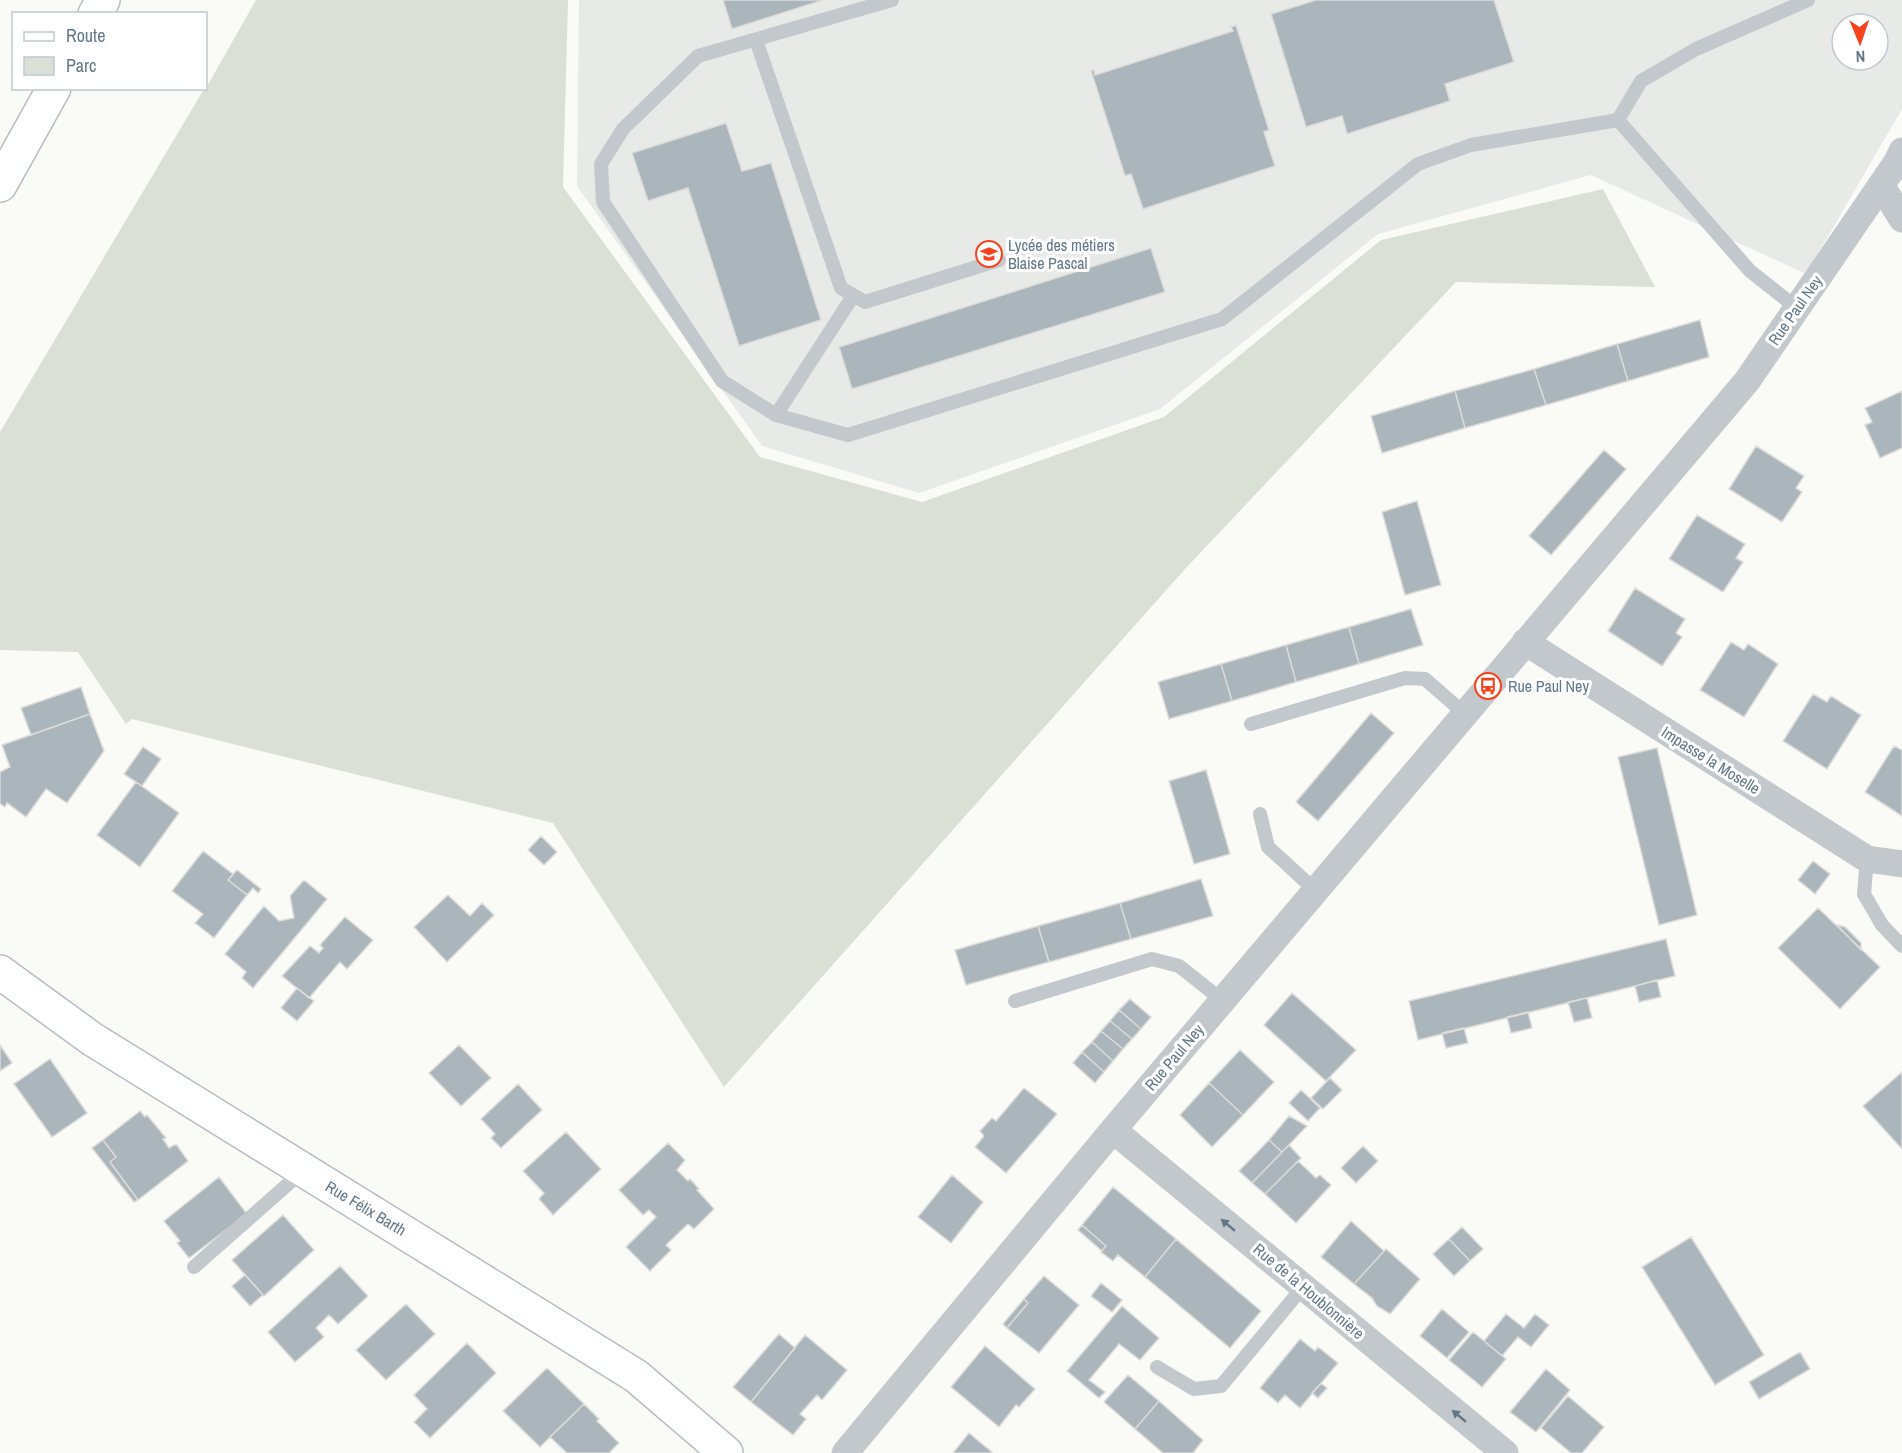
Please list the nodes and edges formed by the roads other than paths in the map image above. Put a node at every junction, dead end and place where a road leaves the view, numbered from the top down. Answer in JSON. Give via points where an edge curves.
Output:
{"nodes":[{"id":1,"x":891,"y":0,"type":"edge"},
{"id":2,"x":1808,"y":0,"type":"edge"},
{"id":3,"x":756,"y":40,"type":"junction"},
{"id":4,"x":53,"y":90,"type":"edge"},
{"id":5,"x":1618,"y":120,"type":"junction"},
{"id":6,"x":1902,"y":151,"type":"edge"},
{"id":7,"x":0,"y":185,"type":"edge"},
{"id":8,"x":1881,"y":185,"type":"junction"},
{"id":9,"x":1902,"y":219,"type":"edge"},
{"id":10,"x":999,"y":260,"type":"dead end"},
{"id":11,"x":854,"y":296,"type":"junction"},
{"id":12,"x":1797,"y":308,"type":"junction"},
{"id":13,"x":776,"y":415,"type":"junction"},
{"id":14,"x":1525,"y":642,"type":"junction"},
{"id":15,"x":1464,"y":713,"type":"junction"},
{"id":16,"x":1251,"y":724,"type":"dead end"},
{"id":17,"x":1260,"y":814,"type":"dead end"},
{"id":18,"x":1867,"y":859,"type":"junction"},
{"id":19,"x":1902,"y":864,"type":"edge"},
{"id":20,"x":1315,"y":890,"type":"junction"},
{"id":21,"x":1902,"y":946,"type":"edge"},
{"id":22,"x":0,"y":972,"type":"edge"},
{"id":23,"x":1222,"y":1000,"type":"junction"},
{"id":24,"x":1015,"y":1001,"type":"dead end"},
{"id":25,"x":1113,"y":1130,"type":"junction"},
{"id":26,"x":304,"y":1170,"type":"junction"},
{"id":27,"x":194,"y":1267,"type":"dead end"},
{"id":28,"x":1303,"y":1287,"type":"junction"},
{"id":29,"x":1157,"y":1367,"type":"dead end"},
{"id":30,"x":726,"y":1453,"type":"edge"},
{"id":31,"x":845,"y":1453,"type":"edge"},
{"id":32,"x":1505,"y":1453,"type":"edge"}],
"edges":[{"from":1,"to":3,"type":"lane"},
{"from":2,"to":5,"type":"lane","via":[[1696,49],[1641,81]]},
{"from":3,"to":11,"type":"lane","via":[[841,288]]},
{"from":3,"to":13,"type":"lane","via":[[698,56],[624,129],[601,164],[603,202],[722,381]]},
{"from":4,"to":7,"type":"street"},
{"from":5,"to":12,"type":"lane","via":[[1750,271]]},
{"from":5,"to":13,"type":"lane","via":[[1472,145],[1418,164],[1222,319],[848,435]]},
{"from":6,"to":8,"type":"street","name":"Rue Paul Ney"},
{"from":8,"to":9,"type":"street"},
{"from":8,"to":12,"type":"street","name":"Rue Paul Ney"},
{"from":10,"to":11,"type":"lane","via":[[865,302]]},
{"from":11,"to":13,"type":"lane"},
{"from":12,"to":14,"type":"street","name":"Rue Paul Ney","via":[[1747,381]]},
{"from":14,"to":15,"type":"street","name":"Rue Paul Ney"},
{"from":14,"to":18,"type":"street","name":"Impasse la Moselle"},
{"from":15,"to":16,"type":"lane","via":[[1425,679],[1404,678]]},
{"from":15,"to":20,"type":"street","name":"Rue Paul Ney"},
{"from":17,"to":20,"type":"lane","via":[[1268,847]]},
{"from":18,"to":19,"type":"street","name":"Impasse la Moselle"},
{"from":18,"to":21,"type":"lane","via":[[1864,894],[1882,925]]},
{"from":20,"to":23,"type":"street","name":"Rue Paul Ney"},
{"from":22,"to":26,"type":"street","name":"Rue Félix Barth","via":[[92,1039]]},
{"from":23,"to":24,"type":"lane","via":[[1179,966],[1152,959]]},
{"from":23,"to":25,"type":"street","name":"Rue Paul Ney"},
{"from":28,"to":25,"type":"street","name":"Rue de la Houblonnière","one_way":true},
{"from":25,"to":31,"type":"street","name":"Rue Paul Ney"},
{"from":26,"to":27,"type":"lane"},
{"from":26,"to":30,"type":"street","name":"Rue Félix Barth","via":[[636,1376]]},
{"from":28,"to":29,"type":"lane","via":[[1221,1386],[1194,1389]]},
{"from":32,"to":28,"type":"street","name":"Rue de la Houblonnière","one_way":true}]}
